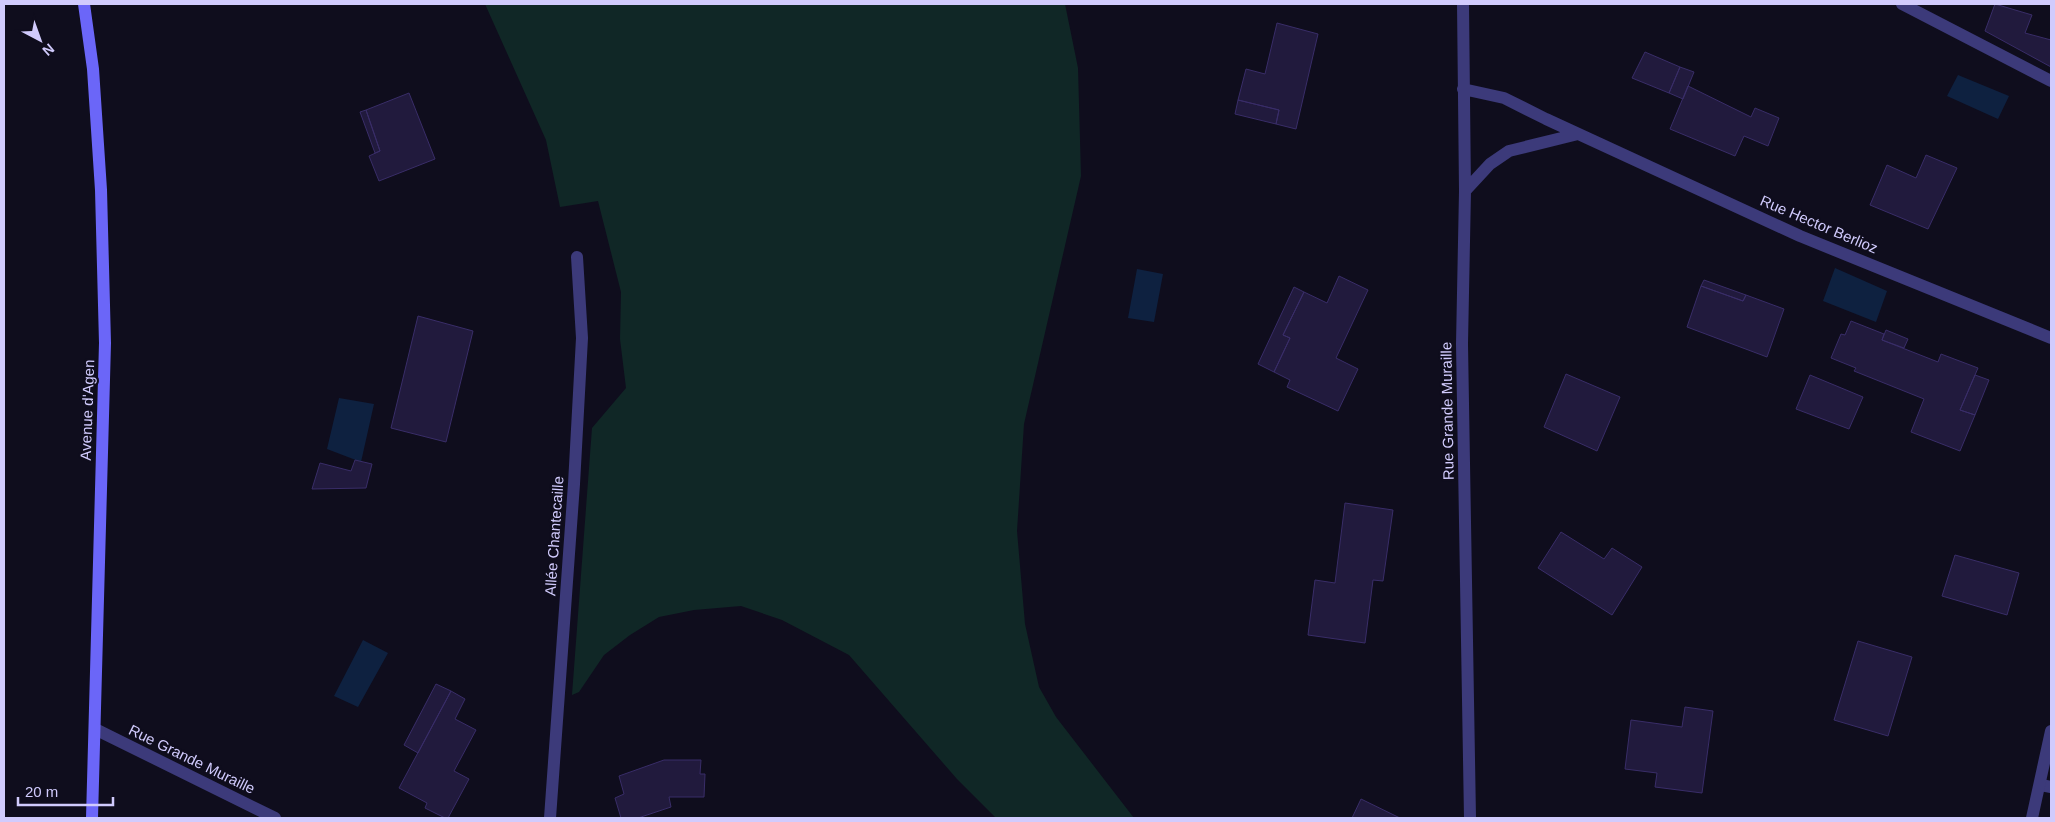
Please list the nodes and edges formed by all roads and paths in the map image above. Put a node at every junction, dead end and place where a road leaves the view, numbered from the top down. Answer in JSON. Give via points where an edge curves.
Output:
{"nodes":[{"id":1,"x":84,"y":4,"type":"edge"},
{"id":2,"x":1463,"y":4,"type":"edge"},
{"id":3,"x":1902,"y":4,"type":"edge"},
{"id":4,"x":2051,"y":80,"type":"edge"},
{"id":5,"x":1463,"y":89,"type":"junction"},
{"id":6,"x":1578,"y":134,"type":"junction"},
{"id":7,"x":1466,"y":191,"type":"junction"},
{"id":8,"x":577,"y":257,"type":"dead end"},
{"id":9,"x":2051,"y":338,"type":"edge"},
{"id":10,"x":95,"y":729,"type":"junction"},
{"id":11,"x":2051,"y":731,"type":"edge"},
{"id":12,"x":2046,"y":786,"type":"edge"},
{"id":13,"x":92,"y":818,"type":"edge"},
{"id":14,"x":275,"y":818,"type":"edge"},
{"id":15,"x":550,"y":818,"type":"edge"},
{"id":16,"x":1470,"y":818,"type":"edge"},
{"id":17,"x":2032,"y":818,"type":"edge"}],
"edges":[{"from":1,"to":10,"type":"main road","name":"Avenue d'Agen","via":[[93,69],[101,190],[105,343]]},
{"from":2,"to":5,"type":"street","name":"Rue Grande Muraille"},
{"from":3,"to":4,"type":"street"},
{"from":5,"to":6,"type":"street","name":"Rue Hector Berlioz","via":[[1504,98]]},
{"from":5,"to":7,"type":"street","name":"Rue Grande Muraille"},
{"from":6,"to":7,"type":"street","via":[[1509,151],[1490,164]]},
{"from":6,"to":9,"type":"street","name":"Rue Hector Berlioz","via":[[1800,236]]},
{"from":7,"to":16,"type":"street","name":"Rue Grande Muraille","via":[[1462,344]]},
{"from":8,"to":15,"type":"street","name":"Allée Chantecaille","via":[[582,338]]},
{"from":10,"to":13,"type":"main road","name":"Avenue d'Agen"},
{"from":10,"to":14,"type":"street","name":"Rue Grande Muraille"},
{"from":11,"to":12,"type":"street"},
{"from":12,"to":17,"type":"street"}]}
